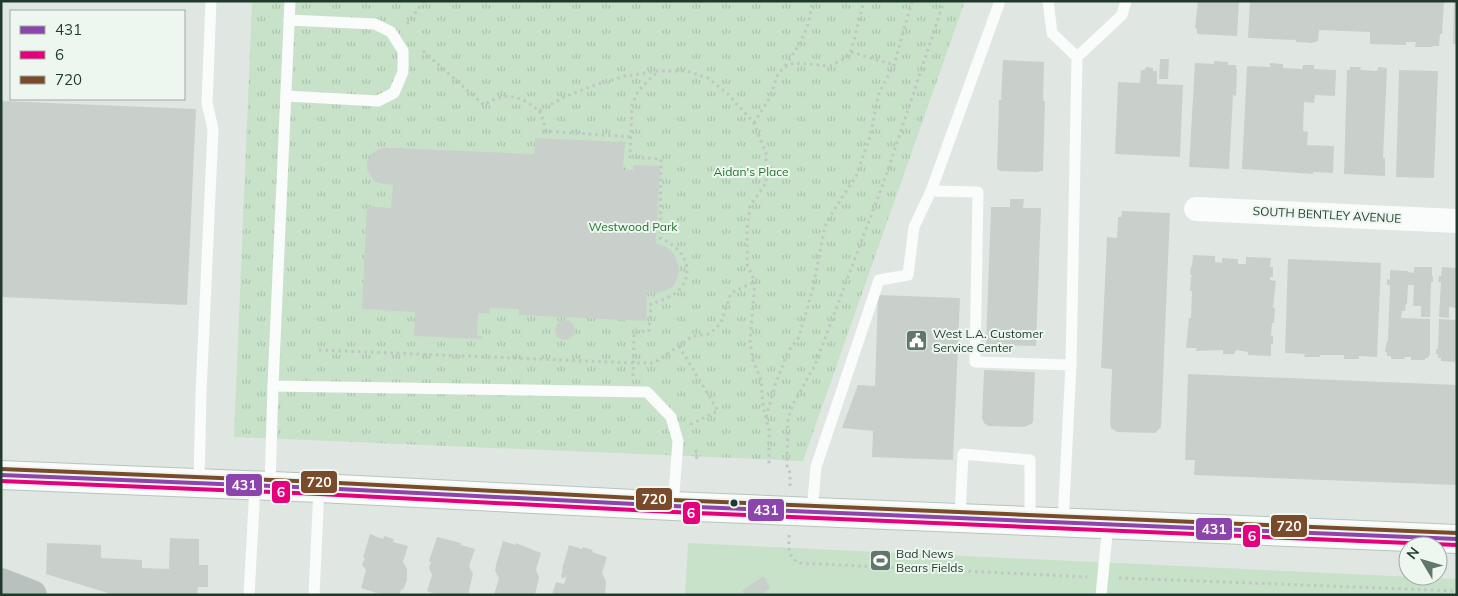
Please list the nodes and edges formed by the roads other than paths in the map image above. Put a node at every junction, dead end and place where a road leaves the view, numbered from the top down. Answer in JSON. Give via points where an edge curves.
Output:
{"nodes":[{"id":1,"x":211,"y":1,"type":"edge"},
{"id":2,"x":290,"y":1,"type":"edge"},
{"id":3,"x":1000,"y":1,"type":"edge"},
{"id":4,"x":1048,"y":1,"type":"edge"},
{"id":5,"x":1126,"y":1,"type":"edge"},
{"id":6,"x":289,"y":20,"type":"junction"},
{"id":7,"x":1078,"y":57,"type":"junction"},
{"id":8,"x":286,"y":96,"type":"junction"},
{"id":9,"x":931,"y":191,"type":"junction"},
{"id":10,"x":1196,"y":209,"type":"dead end"},
{"id":11,"x":1457,"y":221,"type":"edge"},
{"id":12,"x":1071,"y":365,"type":"junction"},
{"id":13,"x":273,"y":386,"type":"junction"},
{"id":14,"x":1,"y":475,"type":"edge"},
{"id":15,"x":199,"y":483,"type":"junction"},
{"id":16,"x":262,"y":486,"type":"junction"},
{"id":17,"x":319,"y":488,"type":"junction"},
{"id":18,"x":673,"y":506,"type":"junction"},
{"id":19,"x":812,"y":512,"type":"junction"},
{"id":20,"x":960,"y":517,"type":"junction"},
{"id":21,"x":1030,"y":521,"type":"junction"},
{"id":22,"x":1062,"y":522,"type":"junction"},
{"id":23,"x":1108,"y":525,"type":"junction"},
{"id":24,"x":1457,"y":539,"type":"edge"},
{"id":25,"x":1,"y":582,"type":"edge"},
{"id":26,"x":32,"y":595,"type":"edge"},
{"id":27,"x":250,"y":595,"type":"edge"},
{"id":28,"x":314,"y":595,"type":"edge"},
{"id":29,"x":1102,"y":595,"type":"edge"}],
"edges":[{"from":1,"to":15,"type":"lane","via":[[207,103],[213,129]]},
{"from":2,"to":6,"type":"lane"},
{"from":3,"to":9,"type":"lane"},
{"from":4,"to":7,"type":"lane","via":[[1052,33]]},
{"from":5,"to":7,"type":"lane","via":[[1122,15]]},
{"from":6,"to":8,"type":"lane"},
{"from":6,"to":8,"type":"lane","via":[[375,24],[391,32],[403,51],[403,72],[394,93],[378,101]]},
{"from":7,"to":12,"type":"lane"},
{"from":8,"to":13,"type":"lane"},
{"from":9,"to":12,"type":"lane","via":[[978,192],[974,362]]},
{"from":9,"to":19,"type":"lane","via":[[914,227],[908,275],[879,280],[816,468]]},
{"from":10,"to":11,"type":"street","name":"SOUTH BENTLEY AVENUE"},
{"from":12,"to":22,"type":"lane"},
{"from":13,"to":16,"type":"lane"},
{"from":13,"to":18,"type":"lane","via":[[647,392],[671,417],[678,441]]},
{"from":14,"to":15,"type":"main road"},
{"from":15,"to":16,"type":"main road"},
{"from":16,"to":17,"type":"main road"},
{"from":16,"to":27,"type":"lane"},
{"from":17,"to":18,"type":"main road"},
{"from":17,"to":28,"type":"lane"},
{"from":18,"to":19,"type":"main road"},
{"from":19,"to":20,"type":"main road"},
{"from":20,"to":21,"type":"main road"},
{"from":20,"to":21,"type":"lane","via":[[963,454],[1030,460]]},
{"from":21,"to":22,"type":"main road"},
{"from":22,"to":23,"type":"main road"},
{"from":23,"to":24,"type":"main road"},
{"from":23,"to":29,"type":"lane"},
{"from":25,"to":26,"type":"highway"}]}
